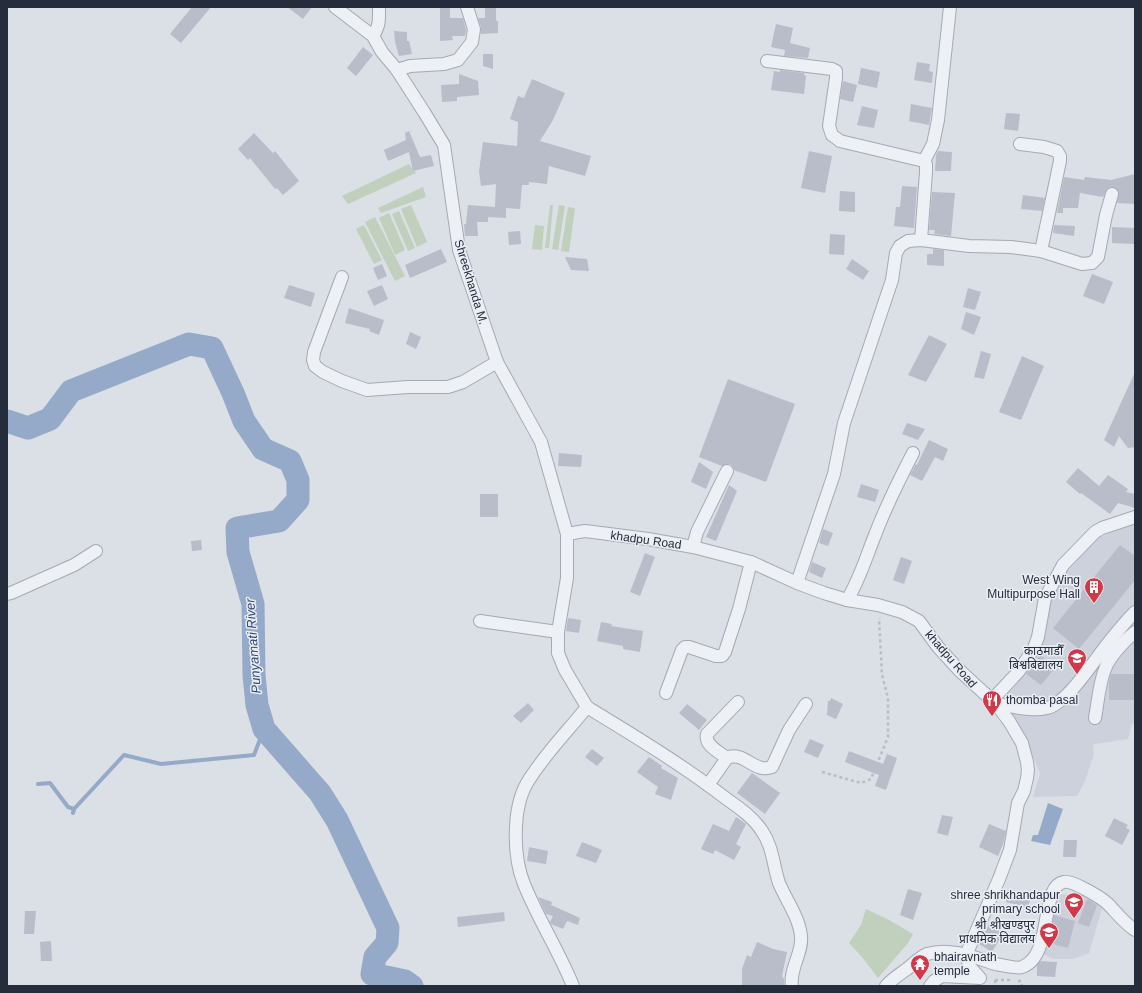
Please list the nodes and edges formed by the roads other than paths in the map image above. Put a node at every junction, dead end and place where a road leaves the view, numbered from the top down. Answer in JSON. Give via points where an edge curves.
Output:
{"nodes":[{"id":1,"x":335,"y":7,"type":"edge"},
{"id":2,"x":378,"y":7,"type":"edge"},
{"id":3,"x":467,"y":7,"type":"edge"},
{"id":4,"x":950,"y":7,"type":"edge"},
{"id":5,"x":373,"y":36,"type":"junction"},
{"id":6,"x":767,"y":61,"type":"dead end"},
{"id":7,"x":397,"y":70,"type":"junction"},
{"id":8,"x":1020,"y":144,"type":"dead end"},
{"id":9,"x":924,"y":161,"type":"junction"},
{"id":10,"x":1112,"y":194,"type":"dead end"},
{"id":11,"x":921,"y":240,"type":"junction"},
{"id":12,"x":1042,"y":251,"type":"junction"},
{"id":13,"x":342,"y":277,"type":"dead end"},
{"id":14,"x":498,"y":362,"type":"junction"},
{"id":15,"x":913,"y":453,"type":"dead end"},
{"id":16,"x":727,"y":471,"type":"dead end"},
{"id":17,"x":1135,"y":517,"type":"edge"},
{"id":18,"x":567,"y":534,"type":"junction"},
{"id":19,"x":693,"y":547,"type":"junction"},
{"id":20,"x":96,"y":551,"type":"dead end"},
{"id":21,"x":751,"y":562,"type":"junction"},
{"id":22,"x":797,"y":583,"type":"junction"},
{"id":23,"x":7,"y":594,"type":"edge"},
{"id":24,"x":848,"y":600,"type":"junction"},
{"id":25,"x":1135,"y":612,"type":"edge"},
{"id":26,"x":480,"y":621,"type":"dead end"},
{"id":27,"x":558,"y":632,"type":"junction"},
{"id":28,"x":1135,"y":632,"type":"edge"},
{"id":29,"x":666,"y":693,"type":"dead end"},
{"id":30,"x":738,"y":702,"type":"dead end"},
{"id":31,"x":994,"y":702,"type":"junction"},
{"id":32,"x":806,"y":704,"type":"dead end"},
{"id":33,"x":587,"y":707,"type":"junction"},
{"id":34,"x":1095,"y":718,"type":"dead end"},
{"id":35,"x":726,"y":758,"type":"junction"},
{"id":36,"x":708,"y":785,"type":"junction"},
{"id":37,"x":1135,"y":930,"type":"edge"},
{"id":38,"x":966,"y":955,"type":"junction"},
{"id":39,"x":573,"y":986,"type":"edge"},
{"id":40,"x":792,"y":986,"type":"edge"},
{"id":41,"x":886,"y":986,"type":"edge"},
{"id":42,"x":930,"y":986,"type":"edge"}],
"edges":[{"from":1,"to":5,"type":"street","name":"Shreekhanda M."},
{"from":2,"to":5,"type":"street","via":[[379,27]]},
{"from":3,"to":7,"type":"street","via":[[474,29],[472,42],[458,60]]},
{"from":4,"to":9,"type":"street","via":[[938,120],[933,144]]},
{"from":5,"to":7,"type":"street","name":"Shreekhanda M."},
{"from":6,"to":9,"type":"street","via":[[836,71],[829,126],[832,135],[840,141]]},
{"from":7,"to":14,"type":"street","name":"Shreekhanda M.","via":[[444,145],[459,250]]},
{"from":8,"to":12,"type":"street","via":[[1044,147],[1057,151],[1060,156]]},
{"from":9,"to":11,"type":"street","via":[[926,172]]},
{"from":10,"to":12,"type":"street","via":[[1098,257],[1092,263],[1082,264]]},
{"from":11,"to":12,"type":"street"},
{"from":11,"to":22,"type":"street","via":[[908,241],[900,246],[896,253],[892,280],[844,423],[834,474]]},
{"from":13,"to":14,"type":"street","via":[[314,352],[315,366],[323,372],[367,390],[448,387],[463,382]]},
{"from":14,"to":18,"type":"street","name":"Shreekhanda M.","via":[[542,442]]},
{"from":15,"to":24,"type":"street","via":[[893,491]]},
{"from":16,"to":19,"type":"street"},
{"from":17,"to":31,"type":"street","via":[[1095,532],[1064,565],[1045,598],[1034,648]]},
{"from":18,"to":19,"type":"street","name":"khadpu Road","via":[[586,531]]},
{"from":18,"to":27,"type":"street","name":"Shreekhanda M.","via":[[567,578]]},
{"from":19,"to":21,"type":"street","name":"khadpu Road"},
{"from":20,"to":23,"type":"street","via":[[74,565]]},
{"from":21,"to":22,"type":"street","name":"khadpu Road"},
{"from":21,"to":29,"type":"street","via":[[725,652],[722,656],[716,656],[685,647]]},
{"from":22,"to":24,"type":"street","name":"khadpu Road"},
{"from":24,"to":31,"type":"street","name":"khadpu Road","via":[[902,612],[919,621],[960,670]]},
{"from":25,"to":31,"type":"street","via":[[1075,685],[1054,706],[1034,709]]},
{"from":26,"to":27,"type":"street"},
{"from":27,"to":33,"type":"street","name":"Shreekhanda M.","via":[[558,653]]},
{"from":28,"to":34,"type":"street","via":[[1114,654],[1105,668]]},
{"from":30,"to":35,"type":"street","via":[[706,738],[708,743]]},
{"from":31,"to":38,"type":"street","name":"khadpu Road","via":[[1022,743],[1028,774],[1018,803],[1007,857]]},
{"from":32,"to":35,"type":"street","via":[[789,730],[772,767],[762,769],[737,756]]},
{"from":33,"to":36,"type":"street"},
{"from":33,"to":39,"type":"street","via":[[526,785],[519,803],[515,826],[523,883]]},
{"from":35,"to":36,"type":"street"},
{"from":36,"to":40,"type":"street","via":[[753,819],[770,846],[778,882],[799,926],[801,937],[791,979]]},
{"from":37,"to":38,"type":"street","via":[[1102,900],[1072,883],[1065,882],[1060,883],[1052,894],[1042,940],[1032,961],[1021,968]]},
{"from":38,"to":41,"type":"street","via":[[951,952],[926,954]]},
{"from":38,"to":42,"type":"street","via":[[970,967],[980,978],[942,976]]}]}
